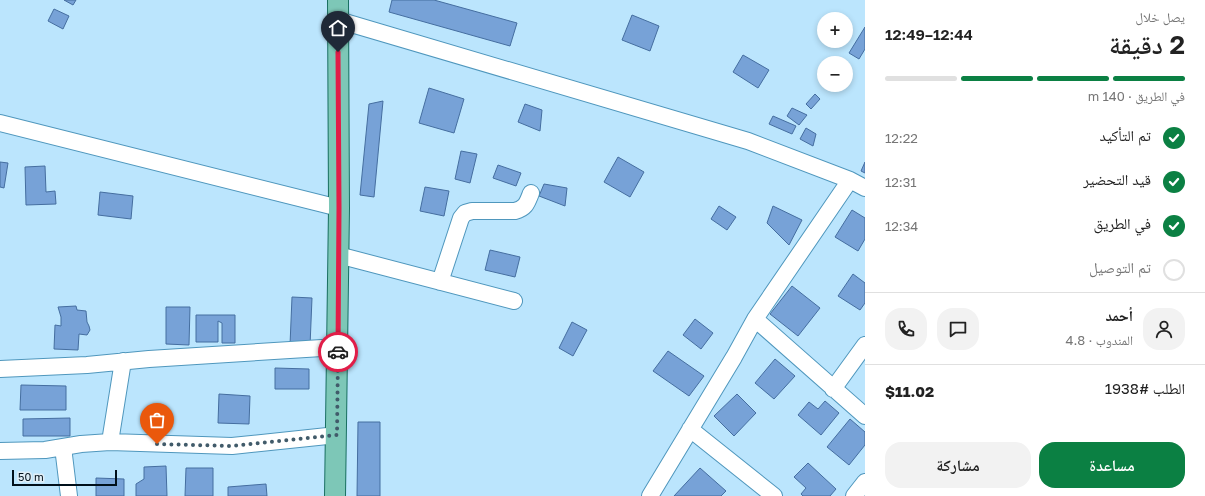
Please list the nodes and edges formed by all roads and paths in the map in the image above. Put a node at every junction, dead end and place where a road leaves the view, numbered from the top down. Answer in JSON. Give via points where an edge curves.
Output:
{"nodes":[{"id":1,"x":338,"y":0,"type":"edge"},
{"id":2,"x":338,"y":20,"type":"junction"},
{"id":3,"x":0,"y":123,"type":"edge"},
{"id":4,"x":850,"y":180,"type":"junction"},
{"id":5,"x":865,"y":188,"type":"edge"},
{"id":6,"x":531,"y":193,"type":"dead end"},
{"id":7,"x":339,"y":208,"type":"junction"},
{"id":8,"x":338,"y":255,"type":"junction"},
{"id":9,"x":440,"y":282,"type":"junction"},
{"id":10,"x":514,"y":301,"type":"dead end"},
{"id":11,"x":755,"y":319,"type":"junction"},
{"id":12,"x":865,"y":345,"type":"edge"},
{"id":13,"x":338,"y":347,"type":"junction"},
{"id":14,"x":123,"y":361,"type":"junction"},
{"id":15,"x":0,"y":369,"type":"edge"},
{"id":16,"x":833,"y":389,"type":"junction"},
{"id":17,"x":865,"y":416,"type":"edge"},
{"id":18,"x":690,"y":429,"type":"junction"},
{"id":19,"x":337,"y":435,"type":"junction"},
{"id":20,"x":110,"y":442,"type":"junction"},
{"id":21,"x":63,"y":447,"type":"junction"},
{"id":22,"x":0,"y":451,"type":"edge"},
{"id":23,"x":865,"y":482,"type":"edge"},
{"id":24,"x":69,"y":496,"type":"edge"},
{"id":25,"x":335,"y":496,"type":"edge"},
{"id":26,"x":650,"y":496,"type":"edge"},
{"id":27,"x":774,"y":496,"type":"edge"},
{"id":28,"x":854,"y":496,"type":"edge"}],
"edges":[{"from":1,"to":2,"type":"main road"},
{"from":2,"to":4,"type":"street","via":[[748,142]]},
{"from":2,"to":7,"type":"main road"},
{"from":3,"to":7,"type":"street"},
{"from":4,"to":5,"type":"street"},
{"from":4,"to":11,"type":"street"},
{"from":6,"to":9,"type":"street","via":[[526,206],[515,211],[465,213],[461,218]]},
{"from":7,"to":8,"type":"main road"},
{"from":8,"to":9,"type":"street"},
{"from":8,"to":13,"type":"main road"},
{"from":9,"to":10,"type":"street"},
{"from":11,"to":16,"type":"street"},
{"from":11,"to":18,"type":"street"},
{"from":12,"to":16,"type":"street"},
{"from":13,"to":14,"type":"street"},
{"from":13,"to":19,"type":"main road"},
{"from":14,"to":15,"type":"street"},
{"from":14,"to":20,"type":"street"},
{"from":16,"to":17,"type":"street"},
{"from":18,"to":26,"type":"street"},
{"from":18,"to":27,"type":"street"},
{"from":19,"to":20,"type":"street","via":[[232,446]]},
{"from":19,"to":25,"type":"main road"},
{"from":20,"to":21,"type":"street"},
{"from":21,"to":22,"type":"street"},
{"from":21,"to":24,"type":"street"},
{"from":23,"to":28,"type":"street"}]}
